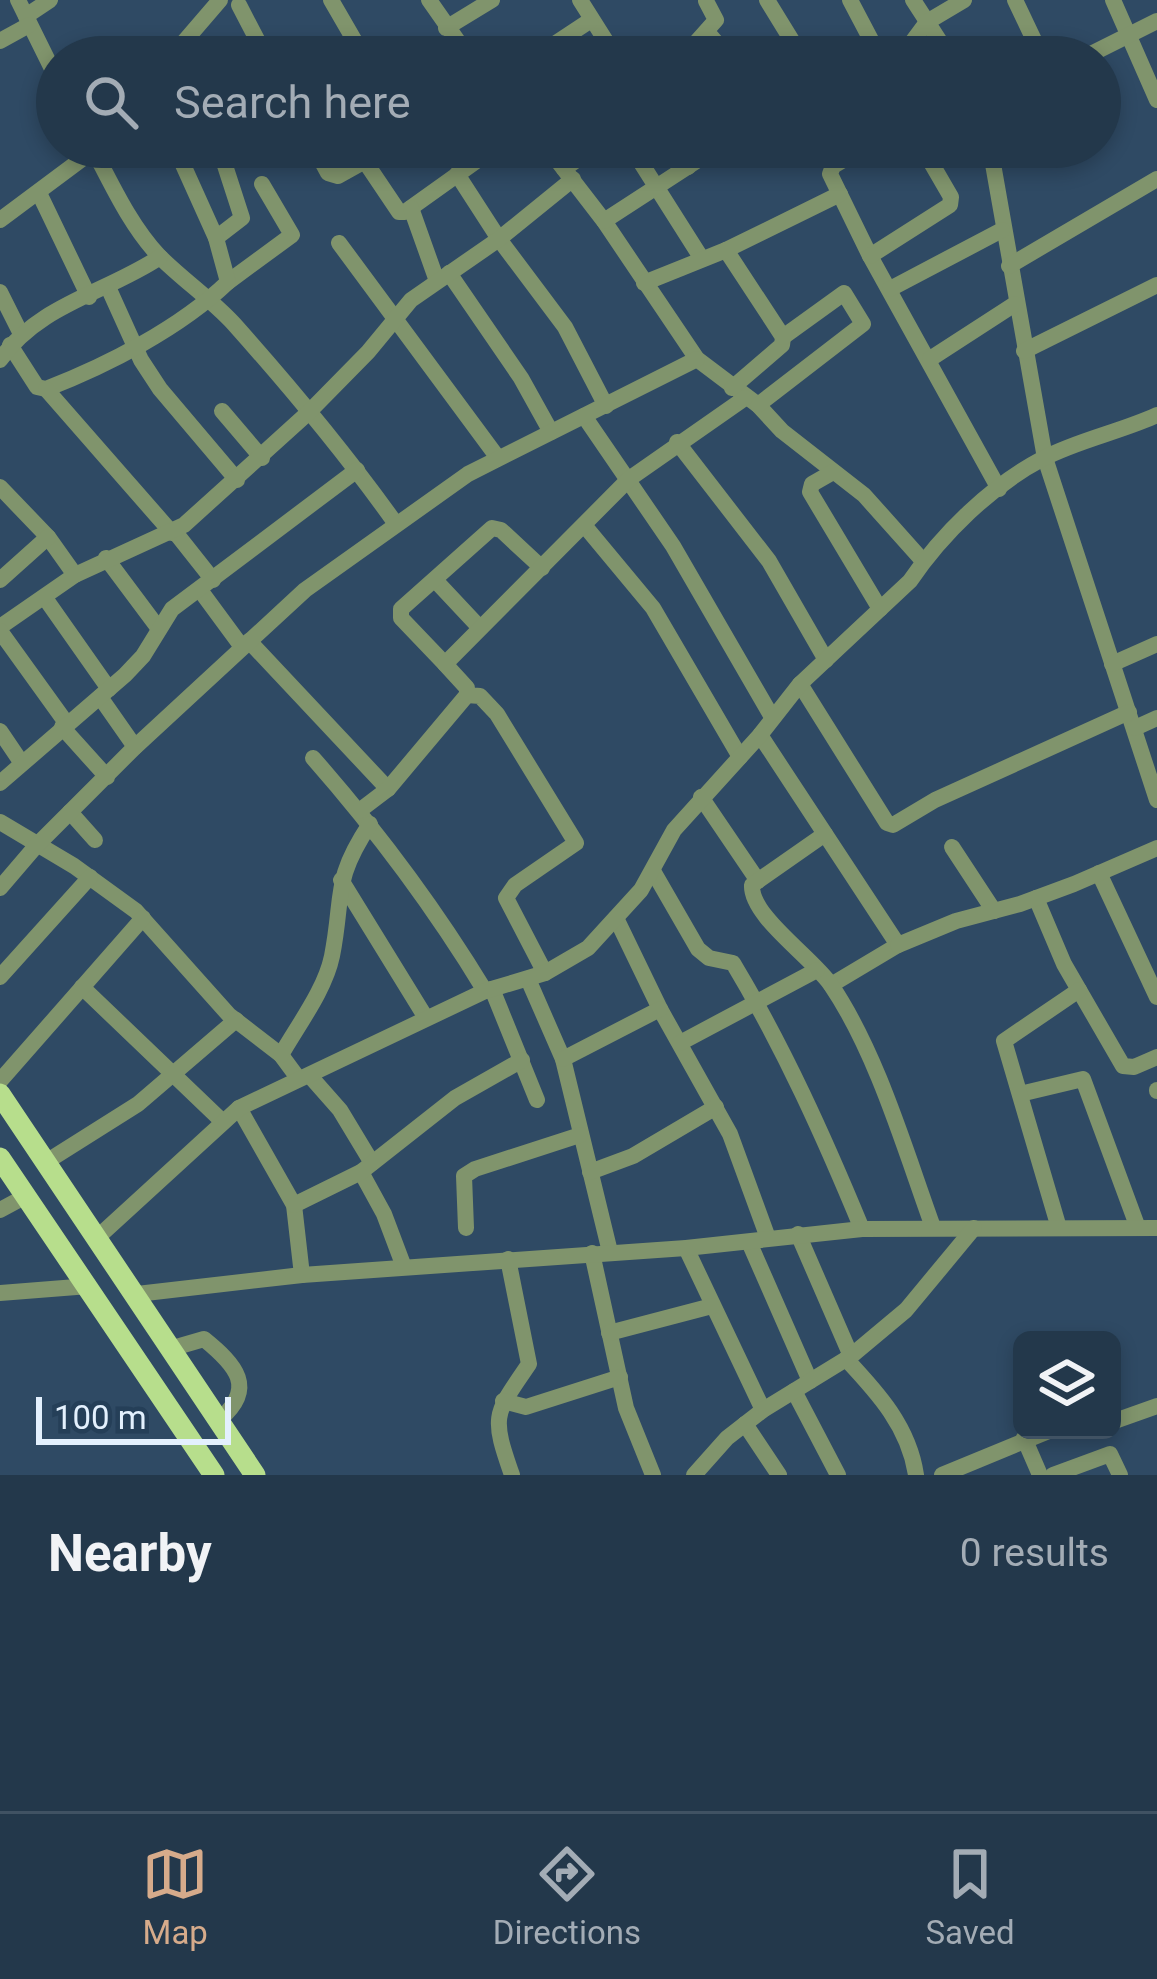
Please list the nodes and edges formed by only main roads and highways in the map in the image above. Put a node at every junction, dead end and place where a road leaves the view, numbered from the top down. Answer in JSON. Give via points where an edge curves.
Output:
{"nodes":[{"id":1,"x":0,"y":1094,"type":"edge"},
{"id":2,"x":0,"y":1158,"type":"edge"},
{"id":3,"x":214,"y":1475,"type":"edge"},
{"id":4,"x":255,"y":1475,"type":"edge"}],
"edges":[{"from":1,"to":4,"type":"main road"},
{"from":2,"to":3,"type":"main road"}]}
